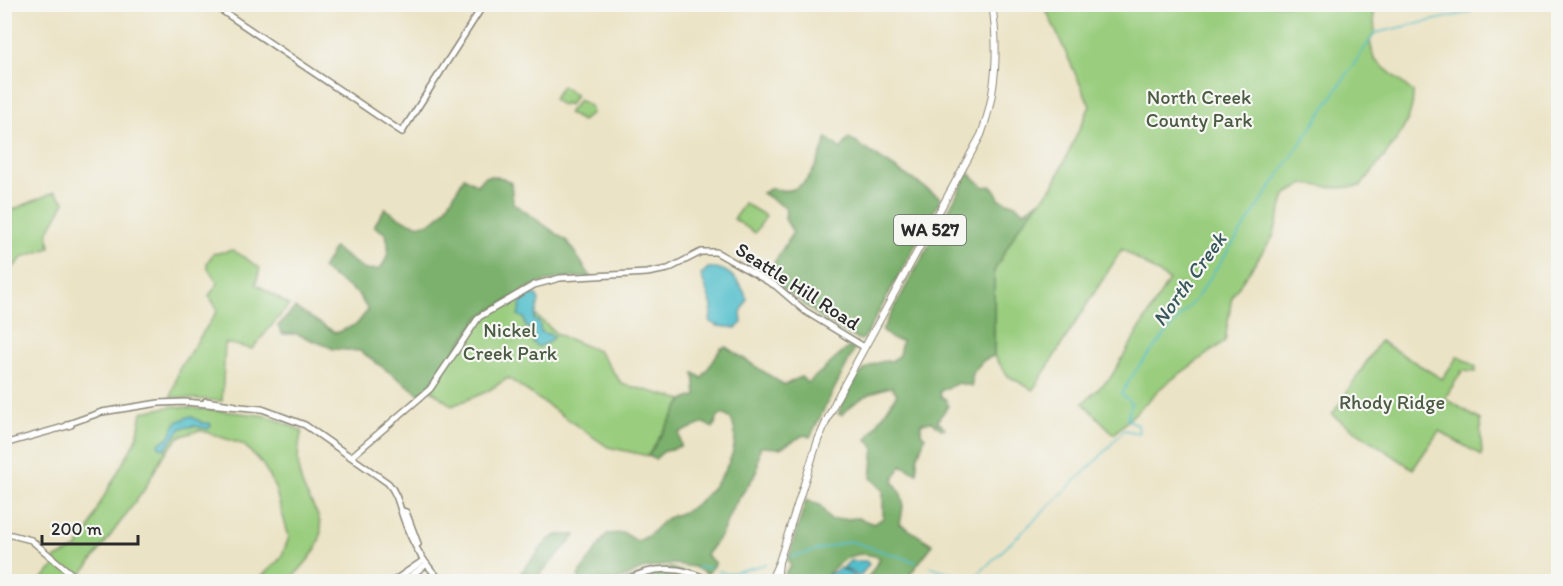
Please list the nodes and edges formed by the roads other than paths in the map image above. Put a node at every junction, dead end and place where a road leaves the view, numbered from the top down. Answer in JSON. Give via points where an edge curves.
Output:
{"nodes":[{"id":1,"x":212,"y":4,"type":"edge"},
{"id":2,"x":484,"y":4,"type":"edge"},
{"id":3,"x":992,"y":4,"type":"edge"},
{"id":4,"x":864,"y":347,"type":"junction"},
{"id":5,"x":4,"y":445,"type":"edge"},
{"id":6,"x":351,"y":457,"type":"junction"},
{"id":7,"x":4,"y":533,"type":"edge"},
{"id":8,"x":425,"y":562,"type":"junction"},
{"id":9,"x":779,"y":562,"type":"junction"},
{"id":10,"x":81,"y":582,"type":"edge"},
{"id":11,"x":392,"y":582,"type":"edge"},
{"id":12,"x":402,"y":582,"type":"edge"},
{"id":13,"x":443,"y":582,"type":"edge"},
{"id":14,"x":623,"y":582,"type":"edge"},
{"id":15,"x":712,"y":582,"type":"edge"},
{"id":16,"x":770,"y":582,"type":"edge"},
{"id":17,"x":777,"y":582,"type":"edge"}],
"edges":[{"from":1,"to":2,"type":"street","via":[[402,132]]},
{"from":3,"to":4,"type":"main road","number":"WA 527","via":[[998,56],[984,126]]},
{"from":4,"to":6,"type":"street","name":"Seattle Hill Road","via":[[805,311],[776,286],[716,252],[701,252],[668,269],[647,273],[560,278],[534,285],[479,317],[430,389]]},
{"from":4,"to":9,"type":"main road","number":"WA 527","via":[[818,440]]},
{"from":5,"to":6,"type":"street","via":[[105,412],[144,404],[196,403],[275,413]]},
{"from":6,"to":8,"type":"street","via":[[396,496]]},
{"from":7,"to":10,"type":"street","via":[[31,540]]},
{"from":8,"to":11,"type":"street"},
{"from":8,"to":12,"type":"street"},
{"from":8,"to":13,"type":"street"},
{"from":9,"to":16,"type":"main road","number":"WA 527"},
{"from":9,"to":17,"type":"main road","number":"WA 527"},
{"from":14,"to":15,"type":"street","via":[[643,572],[671,568],[692,572]]}]}
